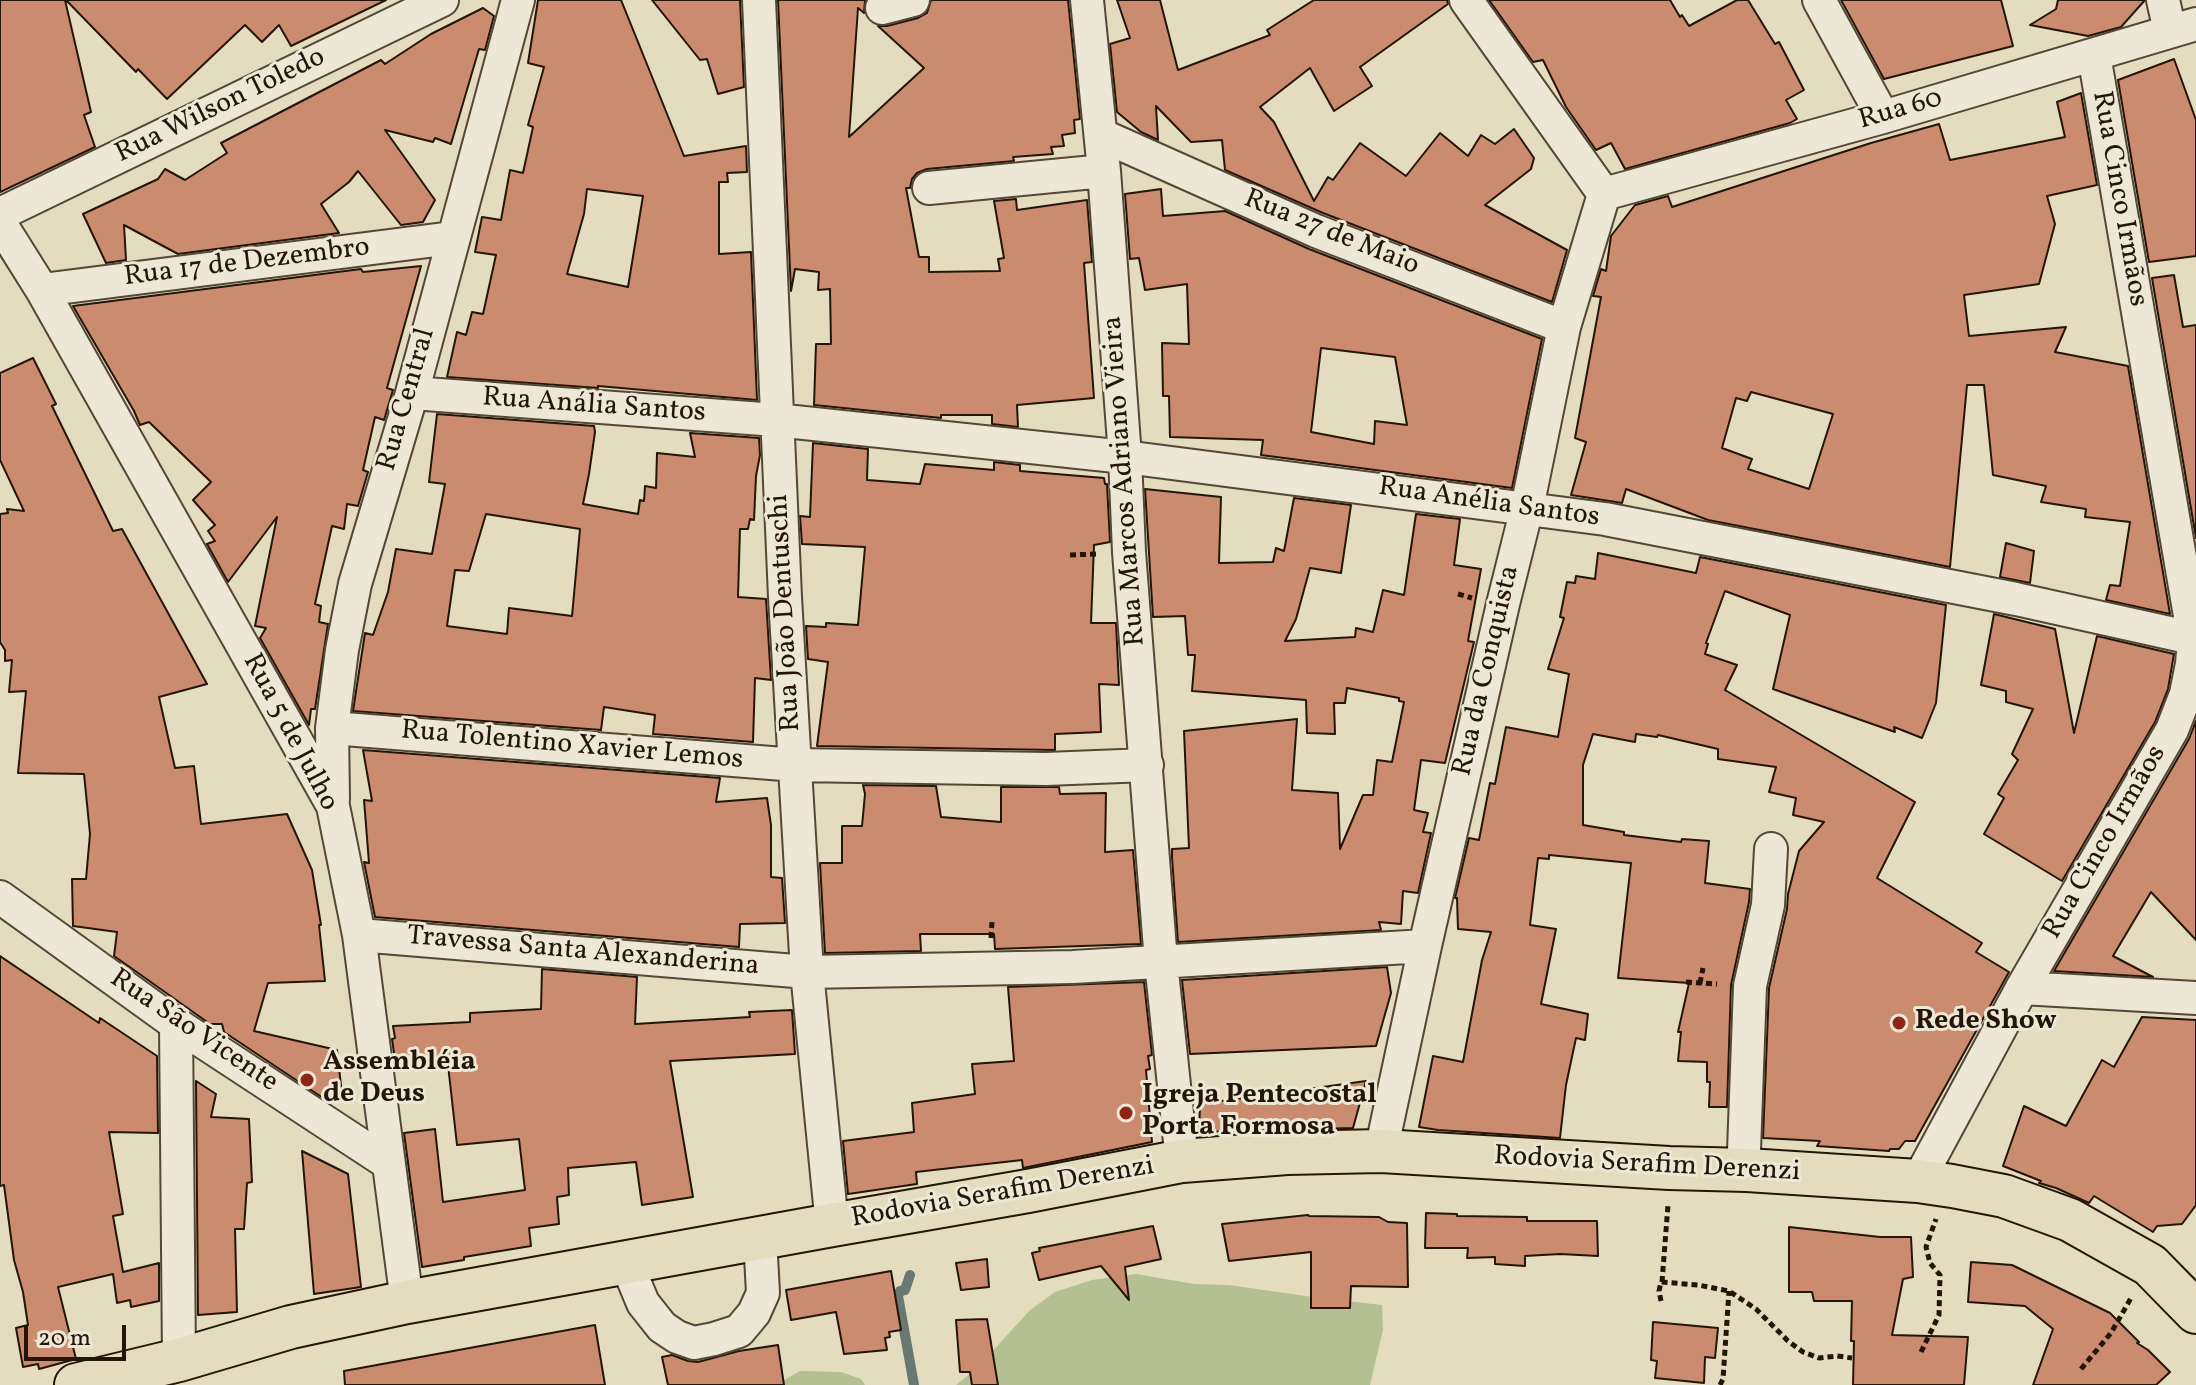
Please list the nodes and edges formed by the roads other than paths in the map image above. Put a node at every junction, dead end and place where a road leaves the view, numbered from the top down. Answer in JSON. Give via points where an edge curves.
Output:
{"nodes":[{"id":1,"x":442,"y":0,"type":"edge"},
{"id":2,"x":518,"y":0,"type":"edge"},
{"id":3,"x":759,"y":0,"type":"edge"},
{"id":4,"x":913,"y":0,"type":"edge"},
{"id":5,"x":1087,"y":0,"type":"edge"},
{"id":6,"x":1466,"y":0,"type":"edge"},
{"id":7,"x":1819,"y":0,"type":"edge"},
{"id":8,"x":2163,"y":0,"type":"edge"},
{"id":9,"x":882,"y":8,"type":"dead end"},
{"id":10,"x":2183,"y":28,"type":"edge"},
{"id":11,"x":2094,"y":55,"type":"junction"},
{"id":12,"x":1883,"y":117,"type":"junction"},
{"id":13,"x":1101,"y":135,"type":"junction"},
{"id":14,"x":1104,"y":171,"type":"junction"},
{"id":15,"x":929,"y":188,"type":"dead end"},
{"id":16,"x":1604,"y":194,"type":"junction"},
{"id":17,"x":0,"y":214,"type":"edge"},
{"id":18,"x":0,"y":223,"type":"edge"},
{"id":19,"x":452,"y":238,"type":"junction"},
{"id":20,"x":42,"y":290,"type":"junction"},
{"id":21,"x":1564,"y":327,"type":"junction"},
{"id":22,"x":412,"y":393,"type":"junction"},
{"id":23,"x":776,"y":420,"type":"junction"},
{"id":24,"x":1125,"y":457,"type":"junction"},
{"id":25,"x":1527,"y":508,"type":"junction"},
{"id":26,"x":2195,"y":639,"type":"edge"},
{"id":27,"x":332,"y":728,"type":"junction"},
{"id":28,"x":796,"y":765,"type":"junction"},
{"id":29,"x":1147,"y":765,"type":"junction"},
{"id":30,"x":333,"y":806,"type":"junction"},
{"id":31,"x":1771,"y":849,"type":"dead end"},
{"id":32,"x":0,"y":897,"type":"edge"},
{"id":33,"x":359,"y":935,"type":"junction"},
{"id":34,"x":1425,"y":946,"type":"junction"},
{"id":35,"x":1161,"y":962,"type":"junction"},
{"id":36,"x":807,"y":972,"type":"junction"},
{"id":37,"x":2022,"y":988,"type":"junction"},
{"id":38,"x":2196,"y":998,"type":"edge"},
{"id":39,"x":176,"y":1024,"type":"junction"},
{"id":40,"x":1381,"y":1151,"type":"junction"},
{"id":41,"x":1182,"y":1161,"type":"junction"},
{"id":42,"x":388,"y":1163,"type":"junction"},
{"id":43,"x":1747,"y":1170,"type":"junction"},
{"id":44,"x":1935,"y":1183,"type":"junction"},
{"id":45,"x":832,"y":1225,"type":"junction"},
{"id":46,"x":760,"y":1238,"type":"junction"},
{"id":47,"x":626,"y":1262,"type":"junction"},
{"id":48,"x":407,"y":1302,"type":"junction"},
{"id":49,"x":2196,"y":1312,"type":"edge"},
{"id":50,"x":179,"y":1360,"type":"junction"},
{"id":51,"x":76,"y":1385,"type":"edge"}],
"edges":[{"from":1,"to":17,"type":"street","name":"Rua Wilson Toledo"},
{"from":2,"to":19,"type":"street","name":"Rua Central"},
{"from":3,"to":23,"type":"street","name":"Rua João Dentuschi"},
{"from":4,"to":9,"type":"street"},
{"from":5,"to":13,"type":"street","name":"Rua Marcos Adriano Vieira"},
{"from":6,"to":16,"type":"street"},
{"from":7,"to":12,"type":"street"},
{"from":8,"to":10,"type":"street"},
{"from":10,"to":11,"type":"street","name":"Rua 60"},
{"from":11,"to":12,"type":"street","name":"Rua 60"},
{"from":11,"to":26,"type":"street","name":"Rua Cinco Irmãos"},
{"from":12,"to":16,"type":"street","name":"Rua 60"},
{"from":13,"to":14,"type":"street","name":"Rua Marcos Adriano Vieira"},
{"from":13,"to":21,"type":"street","name":"Rua 27 de Maio","via":[[1316,231]]},
{"from":14,"to":15,"type":"street"},
{"from":14,"to":24,"type":"street","name":"Rua Marcos Adriano Vieira"},
{"from":16,"to":21,"type":"street","name":"Rua da Conquista"},
{"from":18,"to":20,"type":"street","name":"Rua 5 de Julho"},
{"from":19,"to":20,"type":"street","name":"Rua 17 de Dezembro"},
{"from":19,"to":22,"type":"street","name":"Rua Central"},
{"from":20,"to":30,"type":"street","name":"Rua 5 de Julho"},
{"from":21,"to":25,"type":"street","name":"Rua da Conquista"},
{"from":22,"to":23,"type":"street","name":"Rua Anália Santos"},
{"from":22,"to":27,"type":"street","name":"Rua Central","via":[[355,584]]},
{"from":23,"to":24,"type":"street","name":"Rua Anélia Santos"},
{"from":23,"to":28,"type":"street","name":"Rua João Dentuschi"},
{"from":24,"to":25,"type":"street","name":"Rua Anélia Santos"},
{"from":24,"to":29,"type":"street","name":"Rua Marcos Adriano Vieira"},
{"from":25,"to":26,"type":"street","name":"Rua Anélia Santos","via":[[1971,590]]},
{"from":25,"to":34,"type":"street","name":"Rua da Conquista"},
{"from":26,"to":37,"type":"street","name":"Rua Cinco Irmãos","via":[[2186,694],[2172,730]]},
{"from":27,"to":28,"type":"street","name":"Rua Tolentino Xavier Lemos"},
{"from":27,"to":30,"type":"street","name":"Rua Central"},
{"from":28,"to":29,"type":"street","name":"Rua Tolentino Xavier Lemos"},
{"from":28,"to":36,"type":"street","name":"Rua João Dentuschi"},
{"from":29,"to":35,"type":"street","name":"Rua Marcos Adriano Vieira"},
{"from":30,"to":33,"type":"street","name":"Rua 5 de Julho"},
{"from":31,"to":43,"type":"street","via":[[1768,905],[1750,986]]},
{"from":32,"to":39,"type":"street","name":"Rua São Vicente"},
{"from":33,"to":36,"type":"street","name":"Travessa Santa Alexanderina"},
{"from":33,"to":42,"type":"street","name":"Rua 5 de Julho"},
{"from":34,"to":35,"type":"street"},
{"from":34,"to":40,"type":"street","name":"Rua da Conquista"},
{"from":35,"to":36,"type":"street","name":"Travessa Santa Alexanderina"},
{"from":35,"to":41,"type":"street","name":"Rua Marcos Adriano Vieira"},
{"from":36,"to":45,"type":"street","name":"Rua João Dentuschi"},
{"from":37,"to":38,"type":"street"},
{"from":37,"to":44,"type":"street","name":"Rua Cinco Irmãos"},
{"from":39,"to":42,"type":"street","name":"Rua São Vicente"},
{"from":39,"to":50,"type":"street"},
{"from":40,"to":41,"type":"main road","name":"Rodovia Serafim Derenzi"},
{"from":40,"to":43,"type":"main road","name":"Rodovia Serafim Derenzi"},
{"from":41,"to":45,"type":"main road","name":"Rodovia Serafim Derenzi"},
{"from":42,"to":48,"type":"street","name":"Rua 5 de Julho"},
{"from":43,"to":44,"type":"main road","name":"Rodovia Serafim Derenzi"},
{"from":44,"to":49,"type":"main road","name":"Rodovia Serafim Derenzi","via":[[2004,1196],[2070,1220],[2150,1265]]},
{"from":45,"to":46,"type":"main road","name":"Rodovia Serafim Derenzi"},
{"from":46,"to":47,"type":"main road","name":"Rodovia Serafim Derenzi"},
{"from":46,"to":47,"type":"street","via":[[763,1293],[754,1313],[739,1331],[694,1343],[662,1327],[643,1303]]},
{"from":47,"to":48,"type":"main road","name":"Rodovia Serafim Derenzi"},
{"from":48,"to":50,"type":"main road","name":"Rodovia Serafim Derenzi","via":[[291,1327]]},
{"from":50,"to":51,"type":"main road","name":"Rodovia Serafim Derenzi"}]}
